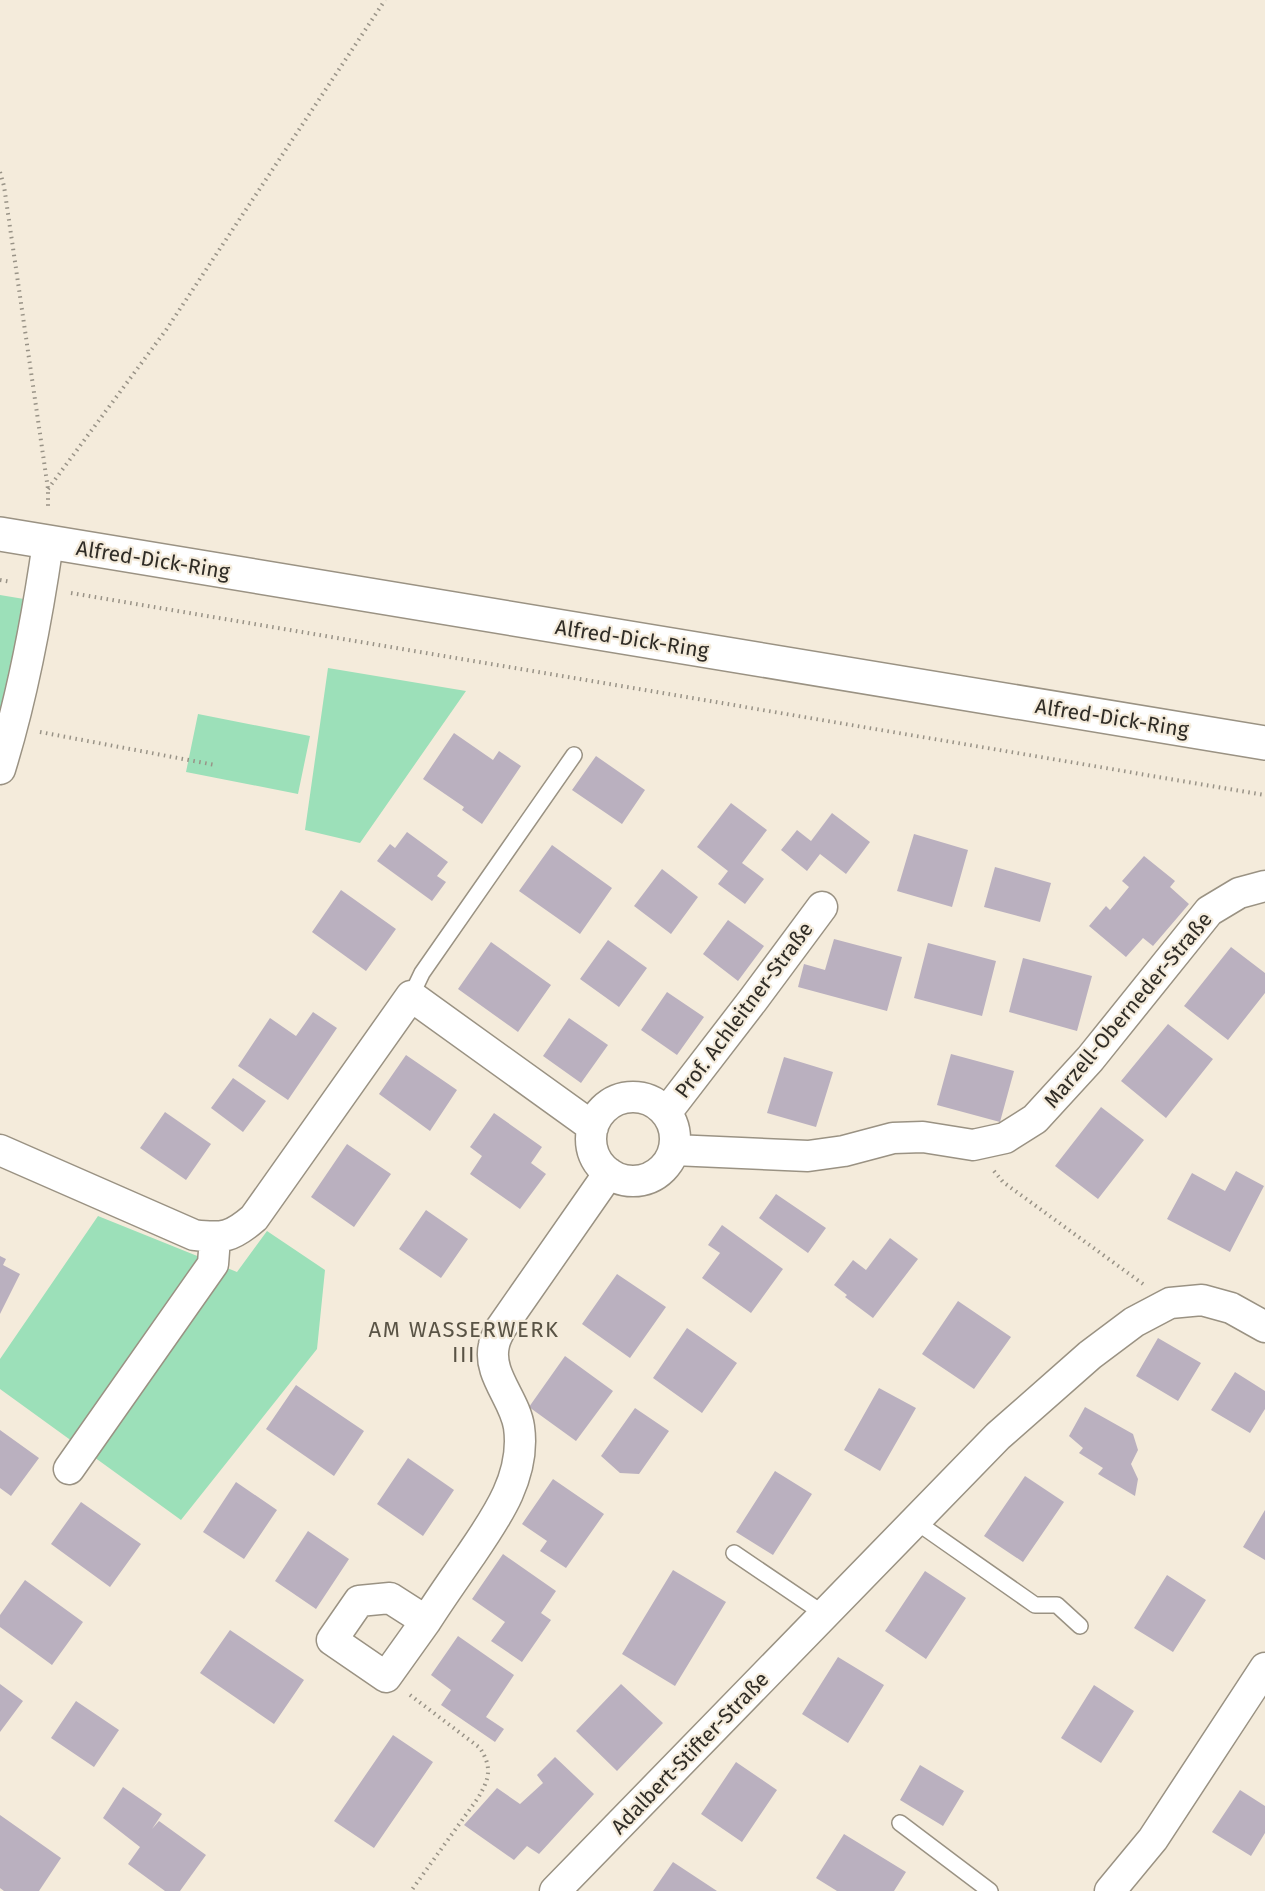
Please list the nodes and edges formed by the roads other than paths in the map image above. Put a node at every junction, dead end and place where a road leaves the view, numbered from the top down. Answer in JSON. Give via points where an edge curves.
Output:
{"nodes":[{"id":1,"x":0,"y":534,"type":"edge"},
{"id":2,"x":48,"y":543,"type":"junction"},
{"id":3,"x":1265,"y":743,"type":"edge"},
{"id":4,"x":574,"y":755,"type":"dead end"},
{"id":5,"x":0,"y":769,"type":"edge"},
{"id":6,"x":1265,"y":886,"type":"edge"},
{"id":7,"x":822,"y":907,"type":"dead end"},
{"id":8,"x":411,"y":996,"type":"junction"},
{"id":9,"x":666,"y":1113,"type":"junction"},
{"id":10,"x":593,"y":1127,"type":"junction"},
{"id":11,"x":0,"y":1150,"type":"edge"},
{"id":12,"x":674,"y":1150,"type":"junction"},
{"id":13,"x":609,"y":1173,"type":"junction"},
{"id":14,"x":215,"y":1238,"type":"junction"},
{"id":15,"x":1265,"y":1327,"type":"edge"},
{"id":16,"x":69,"y":1469,"type":"dead end"},
{"id":17,"x":915,"y":1521,"type":"junction"},
{"id":18,"x":734,"y":1553,"type":"dead end"},
{"id":19,"x":824,"y":1614,"type":"junction"},
{"id":20,"x":426,"y":1621,"type":"junction"},
{"id":21,"x":1080,"y":1626,"type":"dead end"},
{"id":22,"x":1265,"y":1668,"type":"edge"},
{"id":23,"x":900,"y":1823,"type":"dead end"},
{"id":24,"x":560,"y":1890,"type":"edge"},
{"id":25,"x":990,"y":1891,"type":"edge"},
{"id":26,"x":1110,"y":1891,"type":"edge"}],
"edges":[{"from":1,"to":2,"type":"main road","name":"Alfred-Dick-Ring"},
{"from":2,"to":3,"type":"main road","name":"Alfred-Dick-Ring"},
{"from":2,"to":5,"type":"street","via":[[13,727]]},
{"from":4,"to":8,"type":"lane","via":[[422,973]]},
{"from":6,"to":12,"type":"street","name":"Marzell-Oberneder-Straße","via":[[1239,893],[1209,911],[1090,1059],[1035,1119],[1005,1138],[973,1145],[923,1137],[893,1138],[808,1156]]},
{"from":7,"to":9,"type":"street","name":"Prof. Achleitner-Straße"},
{"from":8,"to":10,"type":"street"},
{"from":8,"to":14,"type":"street","via":[[254,1218],[238,1232]]},
{"from":9,"to":10,"type":"street","via":[[656,1104],[632,1097],[607,1106]]},
{"from":9,"to":12,"type":"street","via":[[673,1124]]},
{"from":10,"to":13,"type":"street","via":[[593,1153]]},
{"from":11,"to":14,"type":"street","via":[[194,1234]]},
{"from":12,"to":13,"type":"street","via":[[669,1162],[648,1179],[621,1179]]},
{"from":13,"to":20,"type":"street","via":[[501,1328],[493,1346],[493,1365],[519,1427],[519,1455],[512,1486],[499,1514]]},
{"from":14,"to":16,"type":"street","via":[[213,1264]]},
{"from":15,"to":17,"type":"street","name":"Adalbert-Stifter-Straße","via":[[1231,1308],[1202,1300],[1170,1303],[1134,1322],[998,1436]]},
{"from":17,"to":19,"type":"street","name":"Adalbert-Stifter-Straße"},
{"from":17,"to":21,"type":"lane","via":[[1035,1605],[1057,1605]]},
{"from":18,"to":19,"type":"lane"},
{"from":19,"to":24,"type":"street","name":"Adalbert-Stifter-Straße"},
{"from":20,"to":20,"type":"street","via":[[390,1598],[359,1601],[332,1640],[386,1677]]},
{"from":22,"to":26,"type":"street","via":[[1153,1839]]},
{"from":23,"to":25,"type":"lane"}]}
